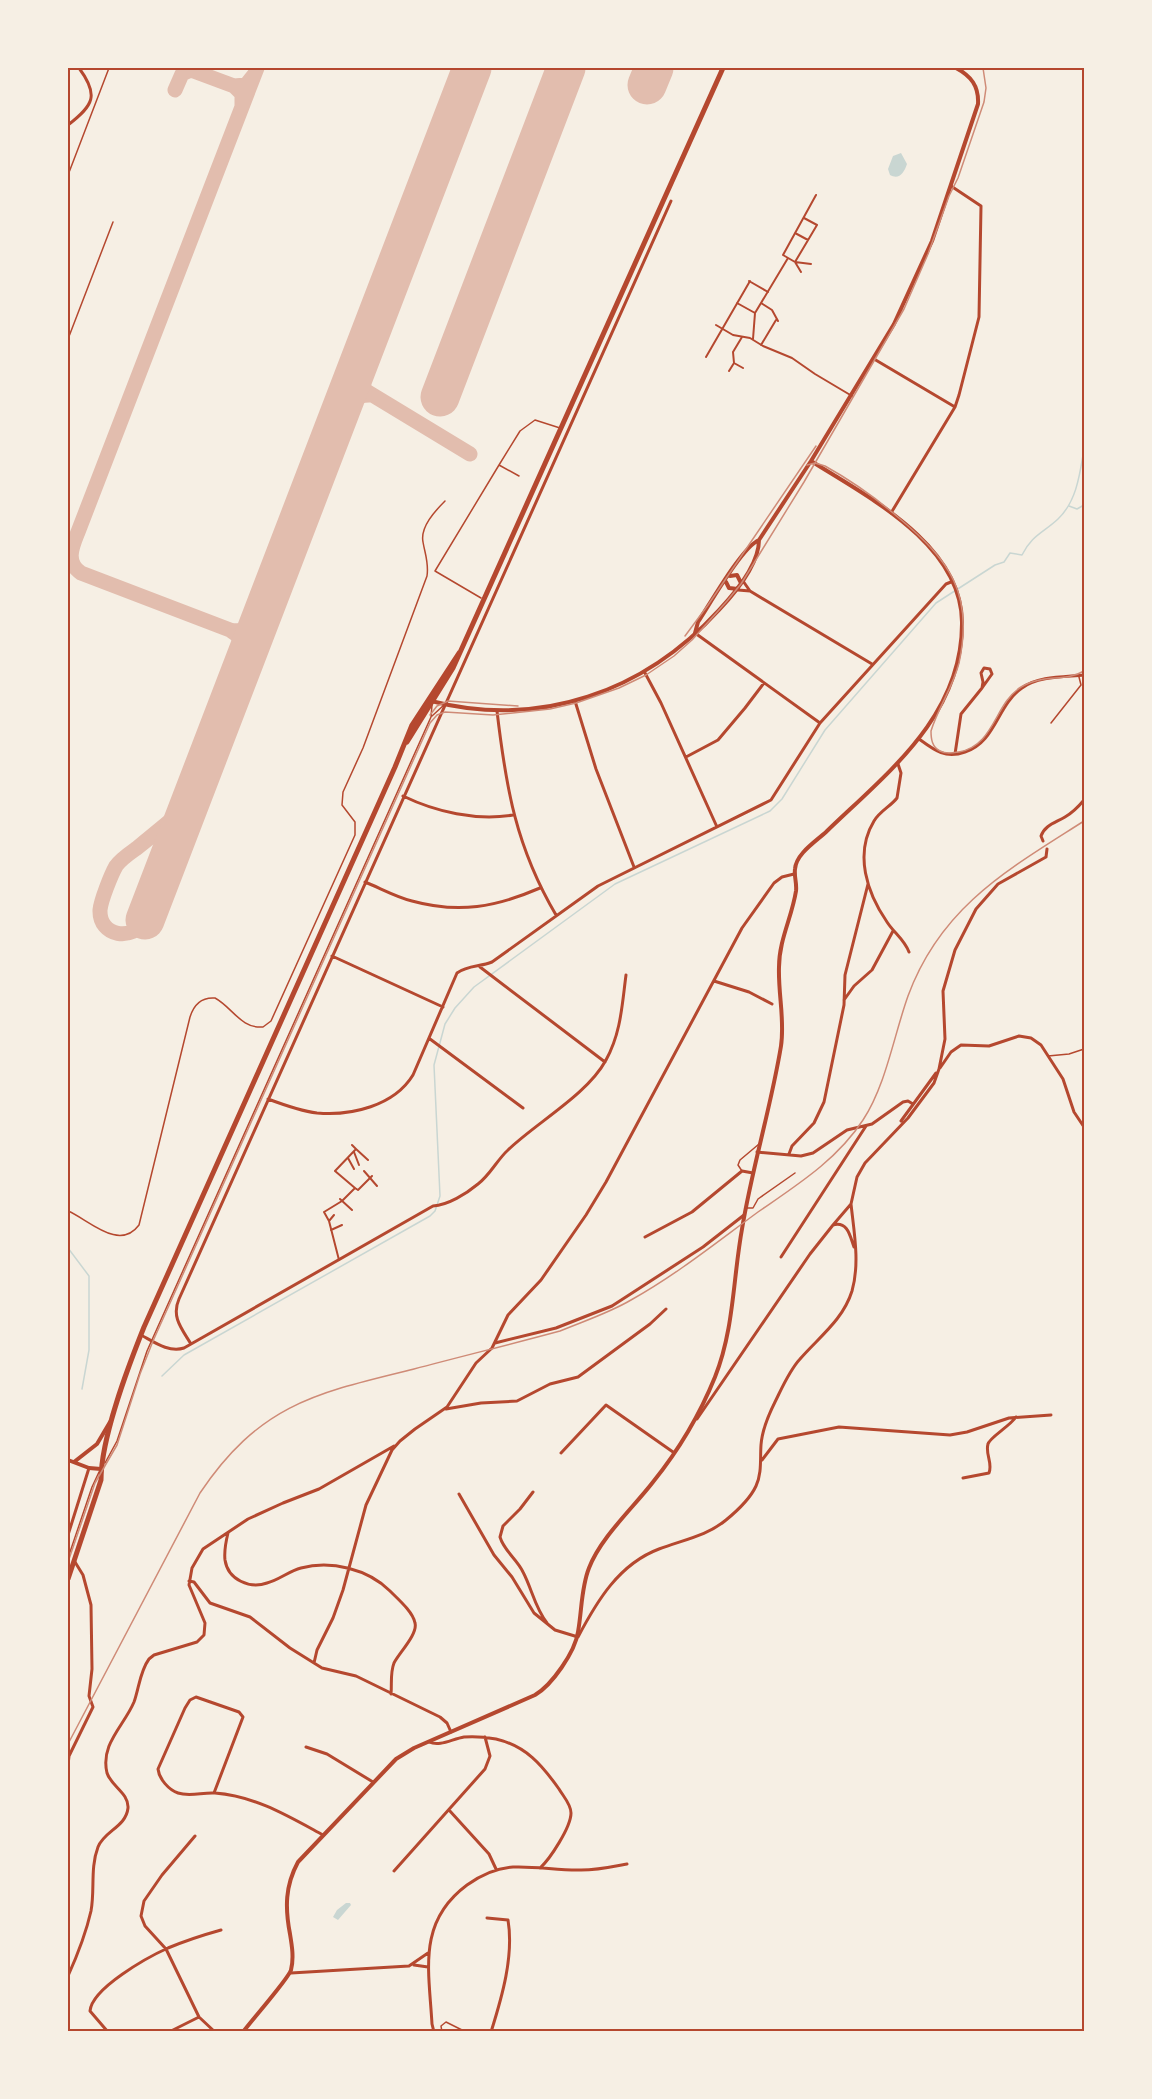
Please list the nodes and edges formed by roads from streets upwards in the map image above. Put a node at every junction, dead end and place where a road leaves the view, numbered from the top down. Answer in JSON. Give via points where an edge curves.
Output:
{"nodes":[{"id":1,"x":79,"y":68,"type":"edge"},
{"id":2,"x":723,"y":68,"type":"edge"},
{"id":3,"x":956,"y":68,"type":"edge"},
{"id":4,"x":68,"y":124,"type":"edge"},
{"id":5,"x":951,"y":186,"type":"junction"},
{"id":6,"x":816,"y":195,"type":"dead end"},
{"id":7,"x":671,"y":201,"type":"dead end"},
{"id":8,"x":804,"y":218,"type":"junction"},
{"id":9,"x":795,"y":233,"type":"junction"},
{"id":10,"x":808,"y":240,"type":"junction"},
{"id":11,"x":788,"y":258,"type":"junction"},
{"id":12,"x":795,"y":262,"type":"junction"},
{"id":13,"x":811,"y":264,"type":"dead end"},
{"id":14,"x":801,"y":272,"type":"dead end"},
{"id":15,"x":768,"y":292,"type":"junction"},
{"id":16,"x":737,"y":303,"type":"junction"},
{"id":17,"x":761,"y":303,"type":"junction"},
{"id":18,"x":755,"y":313,"type":"junction"},
{"id":19,"x":717,"y":325,"type":"dead end"},
{"id":20,"x":723,"y":329,"type":"junction"},
{"id":21,"x":742,"y":337,"type":"junction"},
{"id":22,"x":753,"y":340,"type":"junction"},
{"id":23,"x":761,"y":345,"type":"junction"},
{"id":24,"x":706,"y":357,"type":"dead end"},
{"id":25,"x":874,"y":359,"type":"junction"},
{"id":26,"x":734,"y":363,"type":"junction"},
{"id":27,"x":742,"y":368,"type":"dead end"},
{"id":28,"x":729,"y":371,"type":"dead end"},
{"id":29,"x":852,"y":396,"type":"junction"},
{"id":30,"x":955,"y":407,"type":"junction"},
{"id":31,"x":811,"y":461,"type":"junction"},
{"id":32,"x":890,"y":513,"type":"junction"},
{"id":33,"x":759,"y":540,"type":"junction"},
{"id":34,"x":728,"y":578,"type":"junction"},
{"id":35,"x":953,"y":581,"type":"junction"},
{"id":36,"x":739,"y":585,"type":"junction"},
{"id":37,"x":750,"y":591,"type":"junction"},
{"id":38,"x":695,"y":633,"type":"junction"},
{"id":39,"x":872,"y":664,"type":"junction"},
{"id":40,"x":645,"y":673,"type":"junction"},
{"id":41,"x":1084,"y":675,"type":"edge"},
{"id":42,"x":764,"y":682,"type":"junction"},
{"id":43,"x":982,"y":688,"type":"junction"},
{"id":44,"x":430,"y":701,"type":"junction"},
{"id":45,"x":575,"y":701,"type":"junction"},
{"id":46,"x":444,"y":704,"type":"junction"},
{"id":47,"x":497,"y":711,"type":"junction"},
{"id":48,"x":820,"y":723,"type":"junction"},
{"id":49,"x":919,"y":739,"type":"junction"},
{"id":50,"x":955,"y":754,"type":"junction"},
{"id":51,"x":686,"y":757,"type":"junction"},
{"id":52,"x":898,"y":764,"type":"junction"},
{"id":53,"x":403,"y":796,"type":"junction"},
{"id":54,"x":1084,"y":800,"type":"edge"},
{"id":55,"x":513,"y":815,"type":"junction"},
{"id":56,"x":717,"y":827,"type":"junction"},
{"id":57,"x":1043,"y":841,"type":"dead end"},
{"id":58,"x":1047,"y":849,"type":"dead end"},
{"id":59,"x":634,"y":867,"type":"junction"},
{"id":60,"x":794,"y":874,"type":"junction"},
{"id":61,"x":364,"y":882,"type":"junction"},
{"id":62,"x":868,"y":884,"type":"junction"},
{"id":63,"x":540,"y":888,"type":"junction"},
{"id":64,"x":556,"y":915,"type":"junction"},
{"id":65,"x":893,"y":931,"type":"junction"},
{"id":66,"x":909,"y":952,"type":"dead end"},
{"id":67,"x":332,"y":956,"type":"junction"},
{"id":68,"x":480,"y":967,"type":"junction"},
{"id":69,"x":626,"y":975,"type":"dead end"},
{"id":70,"x":714,"y":981,"type":"junction"},
{"id":71,"x":844,"y":1000,"type":"junction"},
{"id":72,"x":772,"y":1004,"type":"dead end"},
{"id":73,"x":443,"y":1007,"type":"junction"},
{"id":74,"x":430,"y":1039,"type":"junction"},
{"id":75,"x":605,"y":1062,"type":"junction"},
{"id":76,"x":939,"y":1069,"type":"junction"},
{"id":77,"x":268,"y":1099,"type":"junction"},
{"id":78,"x":914,"y":1104,"type":"junction"},
{"id":79,"x":523,"y":1108,"type":"dead end"},
{"id":80,"x":866,"y":1126,"type":"junction"},
{"id":81,"x":1084,"y":1127,"type":"edge"},
{"id":82,"x":897,"y":1128,"type":"junction"},
{"id":83,"x":352,"y":1144,"type":"dead end"},
{"id":84,"x":355,"y":1150,"type":"junction"},
{"id":85,"x":757,"y":1152,"type":"junction"},
{"id":86,"x":789,"y":1154,"type":"junction"},
{"id":87,"x":348,"y":1158,"type":"junction"},
{"id":88,"x":368,"y":1160,"type":"dead end"},
{"id":89,"x":359,"y":1165,"type":"dead end"},
{"id":90,"x":354,"y":1169,"type":"dead end"},
{"id":91,"x":364,"y":1170,"type":"dead end"},
{"id":92,"x":753,"y":1173,"type":"junction"},
{"id":93,"x":371,"y":1178,"type":"junction"},
{"id":94,"x":377,"y":1186,"type":"dead end"},
{"id":95,"x":355,"y":1188,"type":"junction"},
{"id":96,"x":341,"y":1200,"type":"junction"},
{"id":97,"x":348,"y":1201,"type":"dead end"},
{"id":98,"x":851,"y":1204,"type":"junction"},
{"id":99,"x":352,"y":1210,"type":"dead end"},
{"id":100,"x":334,"y":1215,"type":"dead end"},
{"id":101,"x":744,"y":1215,"type":"junction"},
{"id":102,"x":329,"y":1221,"type":"junction"},
{"id":103,"x":342,"y":1225,"type":"dead end"},
{"id":104,"x":833,"y":1225,"type":"junction"},
{"id":105,"x":331,"y":1230,"type":"junction"},
{"id":106,"x":645,"y":1237,"type":"dead end"},
{"id":107,"x":856,"y":1252,"type":"junction"},
{"id":108,"x":781,"y":1257,"type":"dead end"},
{"id":109,"x":339,"y":1260,"type":"junction"},
{"id":110,"x":666,"y":1309,"type":"dead end"},
{"id":111,"x":141,"y":1335,"type":"junction"},
{"id":112,"x":494,"y":1343,"type":"junction"},
{"id":113,"x":191,"y":1344,"type":"junction"},
{"id":114,"x":446,"y":1409,"type":"junction"},
{"id":115,"x":1052,"y":1415,"type":"dead end"},
{"id":116,"x":1016,"y":1417,"type":"junction"},
{"id":117,"x":112,"y":1420,"type":"junction"},
{"id":118,"x":693,"y":1422,"type":"junction"},
{"id":119,"x":396,"y":1446,"type":"junction"},
{"id":120,"x":673,"y":1452,"type":"junction"},
{"id":121,"x":561,"y":1453,"type":"dead end"},
{"id":122,"x":68,"y":1460,"type":"edge"},
{"id":123,"x":761,"y":1461,"type":"junction"},
{"id":124,"x":75,"y":1462,"type":"junction"},
{"id":125,"x":89,"y":1468,"type":"junction"},
{"id":126,"x":101,"y":1469,"type":"junction"},
{"id":127,"x":963,"y":1478,"type":"dead end"},
{"id":128,"x":533,"y":1492,"type":"dead end"},
{"id":129,"x":459,"y":1494,"type":"dead end"},
{"id":130,"x":68,"y":1532,"type":"edge"},
{"id":131,"x":228,"y":1532,"type":"junction"},
{"id":132,"x":71,"y":1559,"type":"edge"},
{"id":133,"x":349,"y":1569,"type":"junction"},
{"id":134,"x":68,"y":1580,"type":"edge"},
{"id":135,"x":189,"y":1581,"type":"junction"},
{"id":136,"x":550,"y":1627,"type":"junction"},
{"id":137,"x":578,"y":1637,"type":"junction"},
{"id":138,"x":314,"y":1664,"type":"junction"},
{"id":139,"x":391,"y":1694,"type":"junction"},
{"id":140,"x":451,"y":1732,"type":"junction"},
{"id":141,"x":485,"y":1737,"type":"junction"},
{"id":142,"x":429,"y":1742,"type":"junction"},
{"id":143,"x":306,"y":1747,"type":"dead end"},
{"id":144,"x":68,"y":1765,"type":"edge"},
{"id":145,"x":373,"y":1782,"type":"junction"},
{"id":146,"x":214,"y":1793,"type":"junction"},
{"id":147,"x":449,"y":1810,"type":"junction"},
{"id":148,"x":323,"y":1834,"type":"junction"},
{"id":149,"x":195,"y":1836,"type":"dead end"},
{"id":150,"x":627,"y":1864,"type":"dead end"},
{"id":151,"x":540,"y":1868,"type":"junction"},
{"id":152,"x":496,"y":1869,"type":"junction"},
{"id":153,"x":394,"y":1871,"type":"dead end"},
{"id":154,"x":487,"y":1918,"type":"dead end"},
{"id":155,"x":221,"y":1930,"type":"dead end"},
{"id":156,"x":166,"y":1949,"type":"junction"},
{"id":157,"x":428,"y":1953,"type":"junction"},
{"id":158,"x":412,"y":1965,"type":"junction"},
{"id":159,"x":428,"y":1967,"type":"junction"},
{"id":160,"x":291,"y":1974,"type":"junction"},
{"id":161,"x":68,"y":1976,"type":"edge"},
{"id":162,"x":199,"y":2018,"type":"junction"},
{"id":163,"x":108,"y":2031,"type":"edge"},
{"id":164,"x":169,"y":2031,"type":"edge"},
{"id":165,"x":215,"y":2031,"type":"edge"},
{"id":166,"x":243,"y":2031,"type":"edge"},
{"id":167,"x":434,"y":2031,"type":"edge"},
{"id":168,"x":490,"y":2031,"type":"edge"}],
"edges":[{"from":1,"to":4,"type":"street","via":[[91,85],[91,98],[84,111]]},
{"from":2,"to":44,"type":"main road","via":[[459,653]]},
{"from":3,"to":5,"type":"street","via":[[973,80],[978,104]]},
{"from":5,"to":25,"type":"street","via":[[921,269]]},
{"from":5,"to":30,"type":"street","via":[[981,206],[979,317]]},
{"from":6,"to":8,"type":"street"},
{"from":7,"to":46,"type":"street"},
{"from":8,"to":9,"type":"street"},
{"from":8,"to":10,"type":"street","via":[[817,225]]},
{"from":9,"to":10,"type":"street"},
{"from":9,"to":11,"type":"street","via":[[783,255]]},
{"from":10,"to":12,"type":"street"},
{"from":11,"to":12,"type":"street"},
{"from":11,"to":15,"type":"street"},
{"from":12,"to":13,"type":"street"},
{"from":12,"to":14,"type":"street"},
{"from":15,"to":16,"type":"street","via":[[749,281]]},
{"from":15,"to":17,"type":"street"},
{"from":16,"to":18,"type":"street"},
{"from":16,"to":20,"type":"street"},
{"from":17,"to":18,"type":"street"},
{"from":17,"to":23,"type":"street","via":[[772,309],[777,321]]},
{"from":18,"to":22,"type":"street"},
{"from":19,"to":20,"type":"street"},
{"from":20,"to":21,"type":"street"},
{"from":20,"to":24,"type":"street"},
{"from":21,"to":22,"type":"street"},
{"from":21,"to":26,"type":"street","via":[[733,352]]},
{"from":22,"to":23,"type":"street"},
{"from":23,"to":29,"type":"street","via":[[792,358]]},
{"from":25,"to":29,"type":"street"},
{"from":25,"to":30,"type":"street"},
{"from":26,"to":27,"type":"street"},
{"from":26,"to":28,"type":"street"},
{"from":29,"to":31,"type":"street"},
{"from":30,"to":32,"type":"street"},
{"from":31,"to":32,"type":"street"},
{"from":31,"to":33,"type":"street"},
{"from":32,"to":35,"type":"street","via":[[934,552]]},
{"from":33,"to":34,"type":"street","via":[[752,543]]},
{"from":33,"to":36,"type":"street","via":[[759,548]]},
{"from":34,"to":36,"type":"street","via":[[735,575]]},
{"from":34,"to":36,"type":"street","via":[[727,586],[731,589]]},
{"from":34,"to":38,"type":"street","via":[[698,622]]},
{"from":35,"to":39,"type":"street"},
{"from":35,"to":49,"type":"street","via":[[962,625],[956,663],[940,705]]},
{"from":36,"to":37,"type":"street"},
{"from":36,"to":37,"type":"street"},
{"from":36,"to":38,"type":"street"},
{"from":37,"to":39,"type":"street"},
{"from":38,"to":40,"type":"street"},
{"from":38,"to":42,"type":"street"},
{"from":39,"to":48,"type":"street"},
{"from":40,"to":45,"type":"street"},
{"from":40,"to":51,"type":"street"},
{"from":41,"to":50,"type":"street","via":[[1037,681],[1021,688],[990,734],[970,750]]},
{"from":42,"to":48,"type":"street"},
{"from":42,"to":51,"type":"street","via":[[718,740]]},
{"from":43,"to":43,"type":"street","via":[[992,674],[987,668],[981,672]]},
{"from":43,"to":50,"type":"street","via":[[961,714]]},
{"from":44,"to":46,"type":"street"},
{"from":44,"to":111,"type":"main road","via":[[412,725]]},
{"from":45,"to":47,"type":"street","via":[[540,709]]},
{"from":45,"to":59,"type":"street"},
{"from":46,"to":47,"type":"street"},
{"from":46,"to":53,"type":"street"},
{"from":47,"to":55,"type":"street"},
{"from":48,"to":56,"type":"street","via":[[776,794],[765,804]]},
{"from":49,"to":50,"type":"street","via":[[940,753]]},
{"from":49,"to":52,"type":"street"},
{"from":51,"to":56,"type":"street"},
{"from":52,"to":60,"type":"street","via":[[797,859]]},
{"from":52,"to":62,"type":"street","via":[[901,773],[897,798],[875,819],[866,841],[864,866]]},
{"from":53,"to":55,"type":"street","via":[[454,813]]},
{"from":53,"to":61,"type":"street"},
{"from":54,"to":57,"type":"street","via":[[1042,831]]},
{"from":55,"to":63,"type":"street"},
{"from":56,"to":59,"type":"street"},
{"from":58,"to":76,"type":"street","via":[[1047,855],[993,888],[959,940],[943,991],[946,1026]]},
{"from":59,"to":64,"type":"street"},
{"from":60,"to":70,"type":"street","via":[[782,877],[768,891],[742,928]]},
{"from":60,"to":85,"type":"street","via":[[796,889],[781,942],[779,969],[782,1044]]},
{"from":61,"to":63,"type":"street","via":[[411,901],[465,909],[514,899]]},
{"from":61,"to":67,"type":"street"},
{"from":62,"to":65,"type":"street","via":[[874,902]]},
{"from":62,"to":71,"type":"street","via":[[845,975]]},
{"from":63,"to":64,"type":"street"},
{"from":64,"to":68,"type":"street"},
{"from":65,"to":66,"type":"street"},
{"from":65,"to":71,"type":"street","via":[[872,970]]},
{"from":67,"to":73,"type":"street"},
{"from":67,"to":77,"type":"street"},
{"from":68,"to":73,"type":"street","via":[[457,973]]},
{"from":68,"to":75,"type":"street"},
{"from":69,"to":75,"type":"street","via":[[616,1040]]},
{"from":70,"to":72,"type":"street"},
{"from":70,"to":112,"type":"street","via":[[595,1201],[539,1283],[508,1315]]},
{"from":71,"to":86,"type":"street","via":[[823,1106]]},
{"from":73,"to":74,"type":"street"},
{"from":74,"to":77,"type":"street","via":[[408,1083],[381,1103],[348,1112],[318,1113]]},
{"from":74,"to":79,"type":"street"},
{"from":75,"to":109,"type":"street","via":[[575,1094],[508,1150],[480,1183]]},
{"from":76,"to":78,"type":"street"},
{"from":76,"to":81,"type":"street","via":[[961,1045],[989,1046],[1019,1036],[1029,1037],[1038,1042],[1065,1083],[1074,1112]]},
{"from":76,"to":82,"type":"street","via":[[934,1083]]},
{"from":77,"to":113,"type":"street","via":[[176,1307],[177,1320]]},
{"from":78,"to":80,"type":"street","via":[[903,1102]]},
{"from":78,"to":82,"type":"street"},
{"from":80,"to":86,"type":"street","via":[[847,1130],[813,1153]]},
{"from":80,"to":108,"type":"street"},
{"from":82,"to":98,"type":"street","via":[[861,1170]]},
{"from":83,"to":84,"type":"street"},
{"from":84,"to":87,"type":"street"},
{"from":84,"to":88,"type":"street"},
{"from":84,"to":89,"type":"street"},
{"from":85,"to":86,"type":"street"},
{"from":85,"to":92,"type":"street"},
{"from":87,"to":90,"type":"street"},
{"from":87,"to":95,"type":"street","via":[[335,1171]]},
{"from":91,"to":93,"type":"street"},
{"from":92,"to":101,"type":"street"},
{"from":92,"to":106,"type":"street","via":[[742,1171],[692,1212]]},
{"from":93,"to":94,"type":"street"},
{"from":93,"to":95,"type":"street","via":[[358,1190]]},
{"from":95,"to":96,"type":"street"},
{"from":96,"to":97,"type":"street"},
{"from":96,"to":99,"type":"street"},
{"from":96,"to":102,"type":"street","via":[[324,1212]]},
{"from":98,"to":104,"type":"street"},
{"from":98,"to":107,"type":"street"},
{"from":100,"to":102,"type":"street"},
{"from":101,"to":112,"type":"street","via":[[703,1247],[612,1306],[556,1328]]},
{"from":101,"to":118,"type":"street","via":[[734,1296],[720,1360]]},
{"from":102,"to":105,"type":"street"},
{"from":103,"to":105,"type":"street"},
{"from":104,"to":107,"type":"street","via":[[847,1228]]},
{"from":104,"to":118,"type":"street"},
{"from":105,"to":109,"type":"street"},
{"from":107,"to":123,"type":"street","via":[[853,1287],[847,1303],[790,1373],[765,1426]]},
{"from":109,"to":113,"type":"street"},
{"from":110,"to":114,"type":"street","via":[[578,1377],[550,1384],[517,1401]]},
{"from":111,"to":113,"type":"street","via":[[175,1350]]},
{"from":111,"to":117,"type":"main road"},
{"from":112,"to":114,"type":"street"},
{"from":114,"to":119,"type":"street"},
{"from":115,"to":116,"type":"street"},
{"from":116,"to":123,"type":"street","via":[[950,1435],[830,1428],[778,1438]]},
{"from":116,"to":127,"type":"street","via":[[987,1446],[989,1473]]},
{"from":117,"to":124,"type":"street","via":[[97,1444]]},
{"from":117,"to":126,"type":"main road"},
{"from":118,"to":120,"type":"street"},
{"from":119,"to":131,"type":"street","via":[[319,1489]]},
{"from":119,"to":133,"type":"street","via":[[368,1501]]},
{"from":120,"to":121,"type":"street","via":[[606,1405]]},
{"from":120,"to":137,"type":"street","via":[[589,1567]]},
{"from":122,"to":124,"type":"street"},
{"from":123,"to":137,"type":"street","via":[[755,1488],[743,1504],[713,1528],[635,1562],[603,1594]]},
{"from":124,"to":125,"type":"street"},
{"from":125,"to":126,"type":"street"},
{"from":125,"to":130,"type":"street"},
{"from":126,"to":132,"type":"main road","via":[[96,1497]]},
{"from":128,"to":136,"type":"street","via":[[503,1526],[500,1537],[523,1570]]},
{"from":129,"to":136,"type":"street","via":[[494,1555],[534,1613]]},
{"from":131,"to":133,"type":"street","via":[[226,1564],[236,1578],[249,1585],[269,1582],[300,1568]]},
{"from":131,"to":135,"type":"street","via":[[198,1554]]},
{"from":132,"to":134,"type":"main road"},
{"from":132,"to":144,"type":"street","via":[[82,1575],[91,1605],[89,1696],[93,1707]]},
{"from":133,"to":138,"type":"street"},
{"from":133,"to":139,"type":"street","via":[[386,1587],[415,1622],[414,1632],[393,1665]]},
{"from":135,"to":138,"type":"street","via":[[210,1603],[250,1617]]},
{"from":135,"to":161,"type":"street","via":[[205,1633],[197,1642],[149,1659],[131,1707],[112,1738],[107,1755],[108,1776],[125,1797],[128,1808],[122,1822],[98,1846],[91,1910]]},
{"from":136,"to":137,"type":"street"},
{"from":137,"to":140,"type":"street","via":[[544,1689]]},
{"from":138,"to":139,"type":"street","via":[[356,1676]]},
{"from":139,"to":140,"type":"street","via":[[442,1718]]},
{"from":140,"to":142,"type":"street"},
{"from":141,"to":142,"type":"street","via":[[436,1745]]},
{"from":141,"to":147,"type":"street","via":[[490,1756],[486,1766]]},
{"from":141,"to":151,"type":"street","via":[[511,1744],[532,1756],[570,1807],[567,1827]]},
{"from":142,"to":145,"type":"street","via":[[396,1759]]},
{"from":143,"to":145,"type":"street","via":[[327,1754]]},
{"from":145,"to":148,"type":"street"},
{"from":146,"to":146,"type":"street","via":[[243,1717],[239,1712],[196,1697],[185,1708],[158,1773],[179,1793]]},
{"from":146,"to":148,"type":"street","via":[[270,1807]]},
{"from":147,"to":152,"type":"street","via":[[489,1854]]},
{"from":147,"to":153,"type":"street"},
{"from":148,"to":160,"type":"street","via":[[298,1862],[287,1891],[293,1951]]},
{"from":149,"to":156,"type":"street","via":[[162,1875],[141,1910],[145,1926]]},
{"from":150,"to":151,"type":"street","via":[[597,1870]]},
{"from":151,"to":152,"type":"street"},
{"from":152,"to":157,"type":"street","via":[[460,1890],[442,1910],[433,1926]]},
{"from":154,"to":168,"type":"street","via":[[508,1920],[510,1936],[499,2008]]},
{"from":155,"to":156,"type":"street"},
{"from":156,"to":162,"type":"street"},
{"from":156,"to":163,"type":"street","via":[[120,1976],[93,2002],[91,2013]]},
{"from":157,"to":158,"type":"street"},
{"from":157,"to":159,"type":"street"},
{"from":158,"to":159,"type":"street"},
{"from":158,"to":160,"type":"street"},
{"from":159,"to":167,"type":"street"},
{"from":160,"to":166,"type":"street"},
{"from":162,"to":164,"type":"street"},
{"from":162,"to":165,"type":"street"}]}
